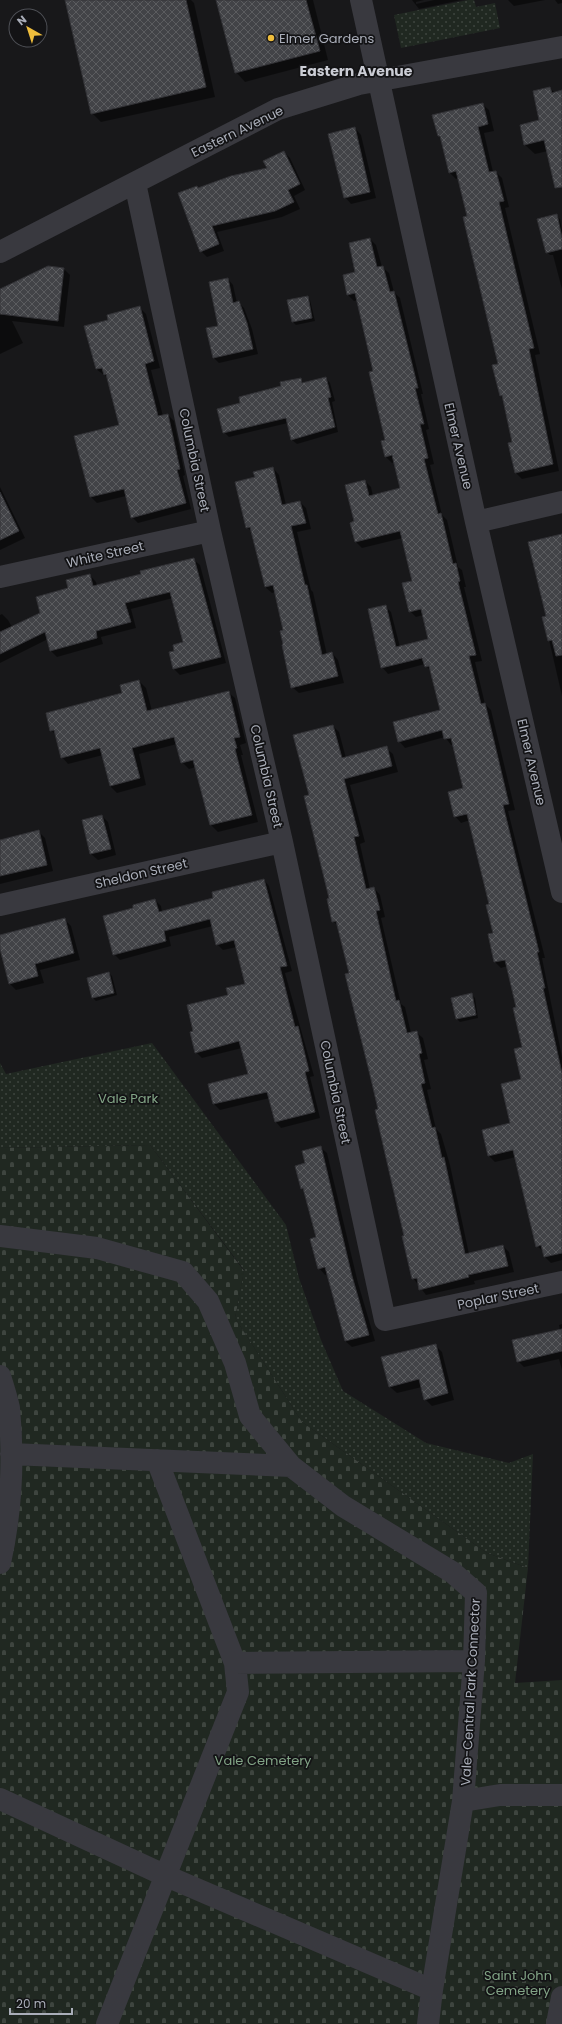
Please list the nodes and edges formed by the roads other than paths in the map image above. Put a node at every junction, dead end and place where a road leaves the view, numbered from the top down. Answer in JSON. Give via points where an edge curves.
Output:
{"nodes":[{"id":1,"x":361,"y":0,"type":"edge"},
{"id":2,"x":562,"y":47,"type":"edge"},
{"id":3,"x":377,"y":81,"type":"junction"},
{"id":4,"x":135,"y":183,"type":"junction"},
{"id":5,"x":0,"y":252,"type":"edge"},
{"id":6,"x":562,"y":502,"type":"edge"},
{"id":7,"x":476,"y":522,"type":"junction"},
{"id":8,"x":210,"y":531,"type":"junction"},
{"id":9,"x":0,"y":577,"type":"edge"},
{"id":10,"x":282,"y":842,"type":"junction"},
{"id":11,"x":562,"y":892,"type":"edge"},
{"id":12,"x":0,"y":905,"type":"edge"},
{"id":13,"x":0,"y":1236,"type":"edge"},
{"id":14,"x":562,"y":1282,"type":"edge"},
{"id":15,"x":434,"y":1310,"type":"joint"},
{"id":16,"x":0,"y":1376,"type":"edge"},
{"id":17,"x":11,"y":1454,"type":"junction"},
{"id":18,"x":157,"y":1460,"type":"junction"},
{"id":19,"x":291,"y":1466,"type":"junction"},
{"id":20,"x":0,"y":1563,"type":"edge"},
{"id":21,"x":474,"y":1661,"type":"junction"},
{"id":22,"x":235,"y":1663,"type":"junction"},
{"id":23,"x":562,"y":1795,"type":"edge"},
{"id":24,"x":0,"y":1799,"type":"edge"},
{"id":25,"x":463,"y":1801,"type":"junction"},
{"id":26,"x":164,"y":1875,"type":"junction"},
{"id":27,"x":432,"y":1990,"type":"junction"},
{"id":28,"x":562,"y":1997,"type":"edge"},
{"id":29,"x":107,"y":2024,"type":"edge"},
{"id":30,"x":428,"y":2024,"type":"edge"},
{"id":31,"x":557,"y":2024,"type":"edge"}],
"edges":[{"from":1,"to":3,"type":"street","name":"Elmer Avenue"},
{"from":2,"to":3,"type":"street","name":"Eastern Avenue"},
{"from":3,"to":4,"type":"street","name":"Eastern Avenue","via":[[278,109]]},
{"from":3,"to":7,"type":"street","name":"Elmer Avenue"},
{"from":4,"to":5,"type":"street","name":"Eastern Avenue"},
{"from":4,"to":8,"type":"street","name":"Columbia Street"},
{"from":6,"to":7,"type":"street"},
{"from":7,"to":11,"type":"street","name":"Elmer Avenue"},
{"from":8,"to":9,"type":"street","name":"White Street"},
{"from":8,"to":10,"type":"street","name":"Columbia Street"},
{"from":10,"to":12,"type":"street","name":"Sheldon Street"},
{"from":10,"to":15,"type":"street","name":"Columbia Street","via":[[385,1320]]},
{"from":13,"to":19,"type":"street","name":"Vale-Central Park Connector","via":[[97,1248],[183,1272],[208,1301],[235,1363],[250,1416]]},
{"from":14,"to":15,"type":"street","name":"Poplar Street"},
{"from":16,"to":17,"type":"street","via":[[8,1407]]},
{"from":17,"to":18,"type":"street"},
{"from":17,"to":20,"type":"street","via":[[7,1530]]},
{"from":18,"to":19,"type":"street"},
{"from":18,"to":22,"type":"street"},
{"from":19,"to":21,"type":"street","name":"Vale-Central Park Connector","via":[[343,1506],[452,1572],[476,1593]]},
{"from":21,"to":22,"type":"street"},
{"from":21,"to":25,"type":"street","name":"Vale-Central Park Connector"},
{"from":22,"to":26,"type":"street","via":[[238,1692]]},
{"from":23,"to":25,"type":"street","name":"Vale-Central Park Connector","via":[[500,1795]]},
{"from":24,"to":26,"type":"street"},
{"from":25,"to":27,"type":"street"},
{"from":26,"to":27,"type":"street"},
{"from":26,"to":29,"type":"street"},
{"from":27,"to":30,"type":"street"},
{"from":28,"to":31,"type":"street"}]}
